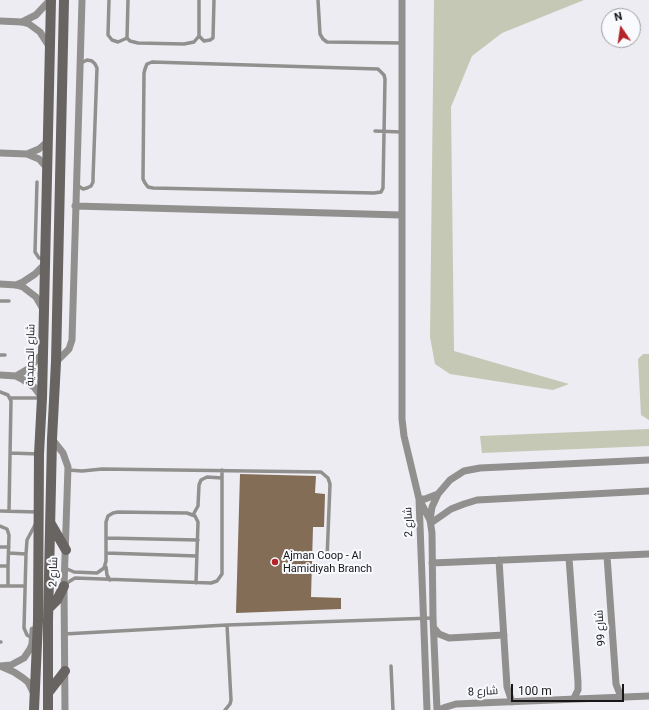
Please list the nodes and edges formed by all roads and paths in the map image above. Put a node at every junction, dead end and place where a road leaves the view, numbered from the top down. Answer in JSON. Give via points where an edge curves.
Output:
{"nodes":[{"id":1,"x":51,"y":0,"type":"edge"},
{"id":2,"x":64,"y":0,"type":"edge"},
{"id":3,"x":82,"y":0,"type":"edge"},
{"id":4,"x":108,"y":0,"type":"edge"},
{"id":5,"x":128,"y":0,"type":"edge"},
{"id":6,"x":199,"y":0,"type":"edge"},
{"id":7,"x":214,"y":0,"type":"edge"},
{"id":8,"x":318,"y":0,"type":"edge"},
{"id":9,"x":402,"y":0,"type":"edge"},
{"id":10,"x":0,"y":21,"type":"edge"},
{"id":11,"x":22,"y":22,"type":"junction"},
{"id":12,"x":199,"y":36,"type":"junction"},
{"id":13,"x":127,"y":38,"type":"junction"},
{"id":14,"x":402,"y":44,"type":"junction"},
{"id":15,"x":50,"y":49,"type":"junction"},
{"id":16,"x":80,"y":65,"type":"junction"},
{"id":17,"x":375,"y":131,"type":"dead end"},
{"id":18,"x":384,"y":131,"type":"junction"},
{"id":19,"x":401,"y":132,"type":"junction"},
{"id":20,"x":48,"y":140,"type":"junction"},
{"id":21,"x":0,"y":153,"type":"edge"},
{"id":22,"x":27,"y":154,"type":"junction"},
{"id":23,"x":48,"y":169,"type":"junction"},
{"id":24,"x":37,"y":182,"type":"dead end"},
{"id":25,"x":76,"y":184,"type":"junction"},
{"id":26,"x":75,"y":206,"type":"junction"},
{"id":27,"x":401,"y":215,"type":"junction"},
{"id":28,"x":46,"y":261,"type":"junction"},
{"id":29,"x":0,"y":284,"type":"edge"},
{"id":30,"x":16,"y":284,"type":"junction"},
{"id":31,"x":0,"y":301,"type":"edge"},
{"id":32,"x":9,"y":301,"type":"dead end"},
{"id":33,"x":44,"y":310,"type":"junction"},
{"id":34,"x":43,"y":353,"type":"junction"},
{"id":35,"x":0,"y":355,"type":"edge"},
{"id":36,"x":5,"y":355,"type":"dead end"},
{"id":37,"x":56,"y":362,"type":"junction"},
{"id":38,"x":0,"y":375,"type":"edge"},
{"id":39,"x":16,"y":376,"type":"junction"},
{"id":40,"x":0,"y":392,"type":"edge"},
{"id":41,"x":10,"y":398,"type":"junction"},
{"id":42,"x":42,"y":398,"type":"junction"},
{"id":43,"x":52,"y":439,"type":"junction"},
{"id":44,"x":10,"y":453,"type":"junction"},
{"id":45,"x":39,"y":454,"type":"junction"},
{"id":46,"x":649,"y":460,"type":"edge"},
{"id":47,"x":68,"y":470,"type":"junction"},
{"id":48,"x":222,"y":470,"type":"junction"},
{"id":49,"x":222,"y":478,"type":"junction"},
{"id":50,"x":649,"y":491,"type":"edge"},
{"id":51,"x":438,"y":494,"type":"junction"},
{"id":52,"x":419,"y":499,"type":"junction"},
{"id":53,"x":0,"y":511,"type":"edge"},
{"id":54,"x":9,"y":511,"type":"junction"},
{"id":55,"x":193,"y":515,"type":"junction"},
{"id":56,"x":38,"y":516,"type":"junction"},
{"id":57,"x":430,"y":522,"type":"junction"},
{"id":58,"x":51,"y":523,"type":"junction"},
{"id":59,"x":0,"y":526,"type":"edge"},
{"id":60,"x":106,"y":538,"type":"junction"},
{"id":61,"x":198,"y":540,"type":"junction"},
{"id":62,"x":0,"y":547,"type":"edge"},
{"id":63,"x":9,"y":547,"type":"junction"},
{"id":64,"x":66,"y":550,"type":"junction"},
{"id":65,"x":106,"y":553,"type":"junction"},
{"id":66,"x":8,"y":554,"type":"junction"},
{"id":67,"x":26,"y":554,"type":"junction"},
{"id":68,"x":649,"y":554,"type":"edge"},
{"id":69,"x":197,"y":556,"type":"junction"},
{"id":70,"x":607,"y":556,"type":"junction"},
{"id":71,"x":569,"y":558,"type":"junction"},
{"id":72,"x":327,"y":559,"type":"dead end"},
{"id":73,"x":499,"y":560,"type":"junction"},
{"id":74,"x":432,"y":563,"type":"junction"},
{"id":75,"x":0,"y":566,"type":"edge"},
{"id":76,"x":8,"y":566,"type":"junction"},
{"id":77,"x":106,"y":566,"type":"junction"},
{"id":78,"x":65,"y":567,"type":"junction"},
{"id":79,"x":110,"y":580,"type":"junction"},
{"id":80,"x":196,"y":583,"type":"junction"},
{"id":81,"x":0,"y":586,"type":"edge"},
{"id":82,"x":8,"y":586,"type":"junction"},
{"id":83,"x":25,"y":586,"type":"junction"},
{"id":84,"x":64,"y":586,"type":"junction"},
{"id":85,"x":49,"y":608,"type":"junction"},
{"id":86,"x":424,"y":618,"type":"junction"},
{"id":87,"x":433,"y":618,"type":"junction"},
{"id":88,"x":38,"y":621,"type":"junction"},
{"id":89,"x":227,"y":625,"type":"junction"},
{"id":90,"x":434,"y":628,"type":"junction"},
{"id":91,"x":64,"y":634,"type":"junction"},
{"id":92,"x":504,"y":636,"type":"junction"},
{"id":93,"x":32,"y":638,"type":"junction"},
{"id":94,"x":0,"y":666,"type":"edge"},
{"id":95,"x":391,"y":666,"type":"dead end"},
{"id":96,"x":65,"y":671,"type":"junction"},
{"id":97,"x":34,"y":694,"type":"junction"},
{"id":98,"x":48,"y":694,"type":"junction"},
{"id":99,"x":649,"y":696,"type":"edge"},
{"id":100,"x":621,"y":697,"type":"junction"},
{"id":101,"x":574,"y":698,"type":"junction"},
{"id":102,"x":512,"y":702,"type":"junction"},
{"id":103,"x":34,"y":710,"type":"edge"},
{"id":104,"x":48,"y":710,"type":"edge"},
{"id":105,"x":65,"y":710,"type":"edge"},
{"id":106,"x":225,"y":710,"type":"edge"},
{"id":107,"x":393,"y":710,"type":"edge"},
{"id":108,"x":427,"y":710,"type":"edge"},
{"id":109,"x":438,"y":710,"type":"edge"}],
"edges":[{"from":1,"to":11,"type":"street","via":[[36,15]]},
{"from":1,"to":15,"type":"street","name":"شارع الحميدية"},
{"from":2,"to":37,"type":"street"},
{"from":3,"to":16,"type":"street"},
{"from":4,"to":13,"type":"lane","via":[[108,35],[118,42]]},
{"from":5,"to":13,"type":"lane"},
{"from":6,"to":12,"type":"lane"},
{"from":7,"to":12,"type":"lane","via":[[212,38],[207,42]]},
{"from":8,"to":14,"type":"lane","via":[[320,34],[328,42]]},
{"from":9,"to":14,"type":"street"},
{"from":10,"to":11,"type":"street"},
{"from":11,"to":15,"type":"street","via":[[40,32]]},
{"from":12,"to":13,"type":"lane","via":[[194,42],[184,44],[138,43]]},
{"from":14,"to":19,"type":"street"},
{"from":15,"to":20,"type":"street","name":"شارع الحميدية"},
{"from":16,"to":25,"type":"street"},
{"from":16,"to":25,"type":"lane","via":[[87,60],[96,64],[97,68],[93,182],[91,186],[83,189]]},
{"from":17,"to":18,"type":"lane"},
{"from":18,"to":18,"type":"lane","via":[[384,188],[378,193],[148,187],[143,179],[145,69],[147,64],[157,62],[378,69],[382,71],[384,79]]},
{"from":18,"to":19,"type":"lane"},
{"from":19,"to":27,"type":"street"},
{"from":20,"to":22,"type":"street","via":[[39,149]]},
{"from":20,"to":23,"type":"street","name":"شارع الحميدية"},
{"from":21,"to":22,"type":"street"},
{"from":22,"to":23,"type":"street","via":[[39,159]]},
{"from":23,"to":28,"type":"street","name":"شارع الحميدية"},
{"from":24,"to":28,"type":"lane","via":[[35,252],[39,258]]},
{"from":25,"to":26,"type":"street"},
{"from":26,"to":27,"type":"street"},
{"from":26,"to":37,"type":"street","via":[[72,340],[69,349]]},
{"from":27,"to":52,"type":"street","via":[[402,419]]},
{"from":28,"to":30,"type":"street","via":[[36,274]]},
{"from":28,"to":33,"type":"street","name":"شارع الحميدية"},
{"from":29,"to":30,"type":"street"},
{"from":30,"to":33,"type":"street","via":[[36,297]]},
{"from":31,"to":32,"type":"lane"},
{"from":33,"to":34,"type":"street","name":"شارع الحميدية"},
{"from":34,"to":39,"type":"street","via":[[28,369]]},
{"from":34,"to":42,"type":"street","name":"شارع الحميدية"},
{"from":35,"to":36,"type":"lane"},
{"from":37,"to":43,"type":"street"},
{"from":38,"to":39,"type":"street"},
{"from":39,"to":42,"type":"street","via":[[28,382]]},
{"from":40,"to":41,"type":"lane"},
{"from":41,"to":42,"type":"lane"},
{"from":41,"to":44,"type":"lane"},
{"from":42,"to":45,"type":"street","name":"شارع الحميدية"},
{"from":43,"to":47,"type":"street","name":"شارع 2","via":[[63,454]]},
{"from":43,"to":58,"type":"street"},
{"from":44,"to":45,"type":"lane"},
{"from":44,"to":54,"type":"lane"},
{"from":45,"to":56,"type":"street","name":"شارع الحميدية"},
{"from":46,"to":51,"type":"street","via":[[472,469],[456,475]]},
{"from":47,"to":48,"type":"lane"},
{"from":47,"to":64,"type":"street","name":"شارع 2"},
{"from":48,"to":49,"type":"lane"},
{"from":48,"to":72,"type":"lane","via":[[318,472],[326,475],[330,484]]},
{"from":49,"to":55,"type":"lane","via":[[207,477],[200,480],[198,506]]},
{"from":49,"to":80,"type":"lane","via":[[222,574],[214,582]]},
{"from":50,"to":57,"type":"street","via":[[477,500],[451,509]]},
{"from":51,"to":52,"type":"street"},
{"from":51,"to":57,"type":"street","via":[[432,507]]},
{"from":52,"to":57,"type":"street","name":"شارع 2"},
{"from":52,"to":86,"type":"street","name":"شارع 2"},
{"from":53,"to":54,"type":"lane"},
{"from":54,"to":56,"type":"lane"},
{"from":55,"to":60,"type":"lane","via":[[116,512],[110,514],[107,519]]},
{"from":55,"to":61,"type":"lane","via":[[198,522]]},
{"from":56,"to":67,"type":"lane","via":[[28,535]]},
{"from":56,"to":88,"type":"street","name":"شارع الحميدية"},
{"from":57,"to":74,"type":"street","name":"شارع 2"},
{"from":58,"to":64,"type":"street"},
{"from":58,"to":85,"type":"street"},
{"from":59,"to":63,"type":"lane","via":[[8,532]]},
{"from":60,"to":61,"type":"lane"},
{"from":60,"to":65,"type":"lane"},
{"from":61,"to":69,"type":"lane"},
{"from":62,"to":63,"type":"lane"},
{"from":63,"to":66,"type":"lane"},
{"from":64,"to":78,"type":"street","name":"شارع 2"},
{"from":65,"to":69,"type":"lane"},
{"from":65,"to":77,"type":"lane"},
{"from":66,"to":67,"type":"lane"},
{"from":66,"to":76,"type":"lane"},
{"from":67,"to":83,"type":"lane"},
{"from":68,"to":70,"type":"street"},
{"from":69,"to":80,"type":"lane"},
{"from":70,"to":71,"type":"street"},
{"from":70,"to":100,"type":"street","name":"شارع 99","via":[[616,684]]},
{"from":71,"to":73,"type":"street"},
{"from":71,"to":101,"type":"street","via":[[578,682]]},
{"from":73,"to":74,"type":"street"},
{"from":73,"to":92,"type":"street"},
{"from":74,"to":87,"type":"street","name":"شارع 2"},
{"from":75,"to":76,"type":"lane"},
{"from":76,"to":82,"type":"lane"},
{"from":77,"to":78,"type":"lane","via":[[97,573],[74,572]]},
{"from":77,"to":79,"type":"lane"},
{"from":78,"to":84,"type":"street","name":"شارع 2"},
{"from":79,"to":80,"type":"lane"},
{"from":79,"to":84,"type":"lane","via":[[75,578]]},
{"from":81,"to":82,"type":"lane"},
{"from":82,"to":83,"type":"lane"},
{"from":83,"to":93,"type":"lane","via":[[24,628]]},
{"from":84,"to":85,"type":"street","via":[[57,600]]},
{"from":84,"to":91,"type":"street","name":"شارع 2"},
{"from":85,"to":98,"type":"street"},
{"from":86,"to":87,"type":"lane"},
{"from":86,"to":89,"type":"lane"},
{"from":86,"to":108,"type":"street","name":"شارع 2"},
{"from":87,"to":90,"type":"street","name":"شارع 2"},
{"from":88,"to":93,"type":"street","via":[[33,627]]},
{"from":88,"to":97,"type":"street","name":"شارع الحميدية"},
{"from":89,"to":91,"type":"lane"},
{"from":89,"to":106,"type":"lane","via":[[231,700]]},
{"from":90,"to":92,"type":"street","via":[[439,634],[449,638]]},
{"from":90,"to":109,"type":"street","name":"شارع 2"},
{"from":91,"to":96,"type":"street","name":"شارع 2"},
{"from":92,"to":102,"type":"street","via":[[507,687]]},
{"from":93,"to":94,"type":"street","via":[[30,649],[24,658],[11,665]]},
{"from":94,"to":97,"type":"street","via":[[28,682]]},
{"from":95,"to":107,"type":"lane"},
{"from":96,"to":98,"type":"street"},
{"from":96,"to":105,"type":"street","name":"شارع 2"},
{"from":97,"to":103,"type":"street","name":"شارع الحميدية"},
{"from":98,"to":104,"type":"street"},
{"from":99,"to":100,"type":"street","name":"شارع 8"},
{"from":100,"to":101,"type":"street","name":"شارع 8"},
{"from":101,"to":102,"type":"street","name":"شارع 8"},
{"from":102,"to":109,"type":"street","name":"شارع 8","via":[[456,704]]}]}
